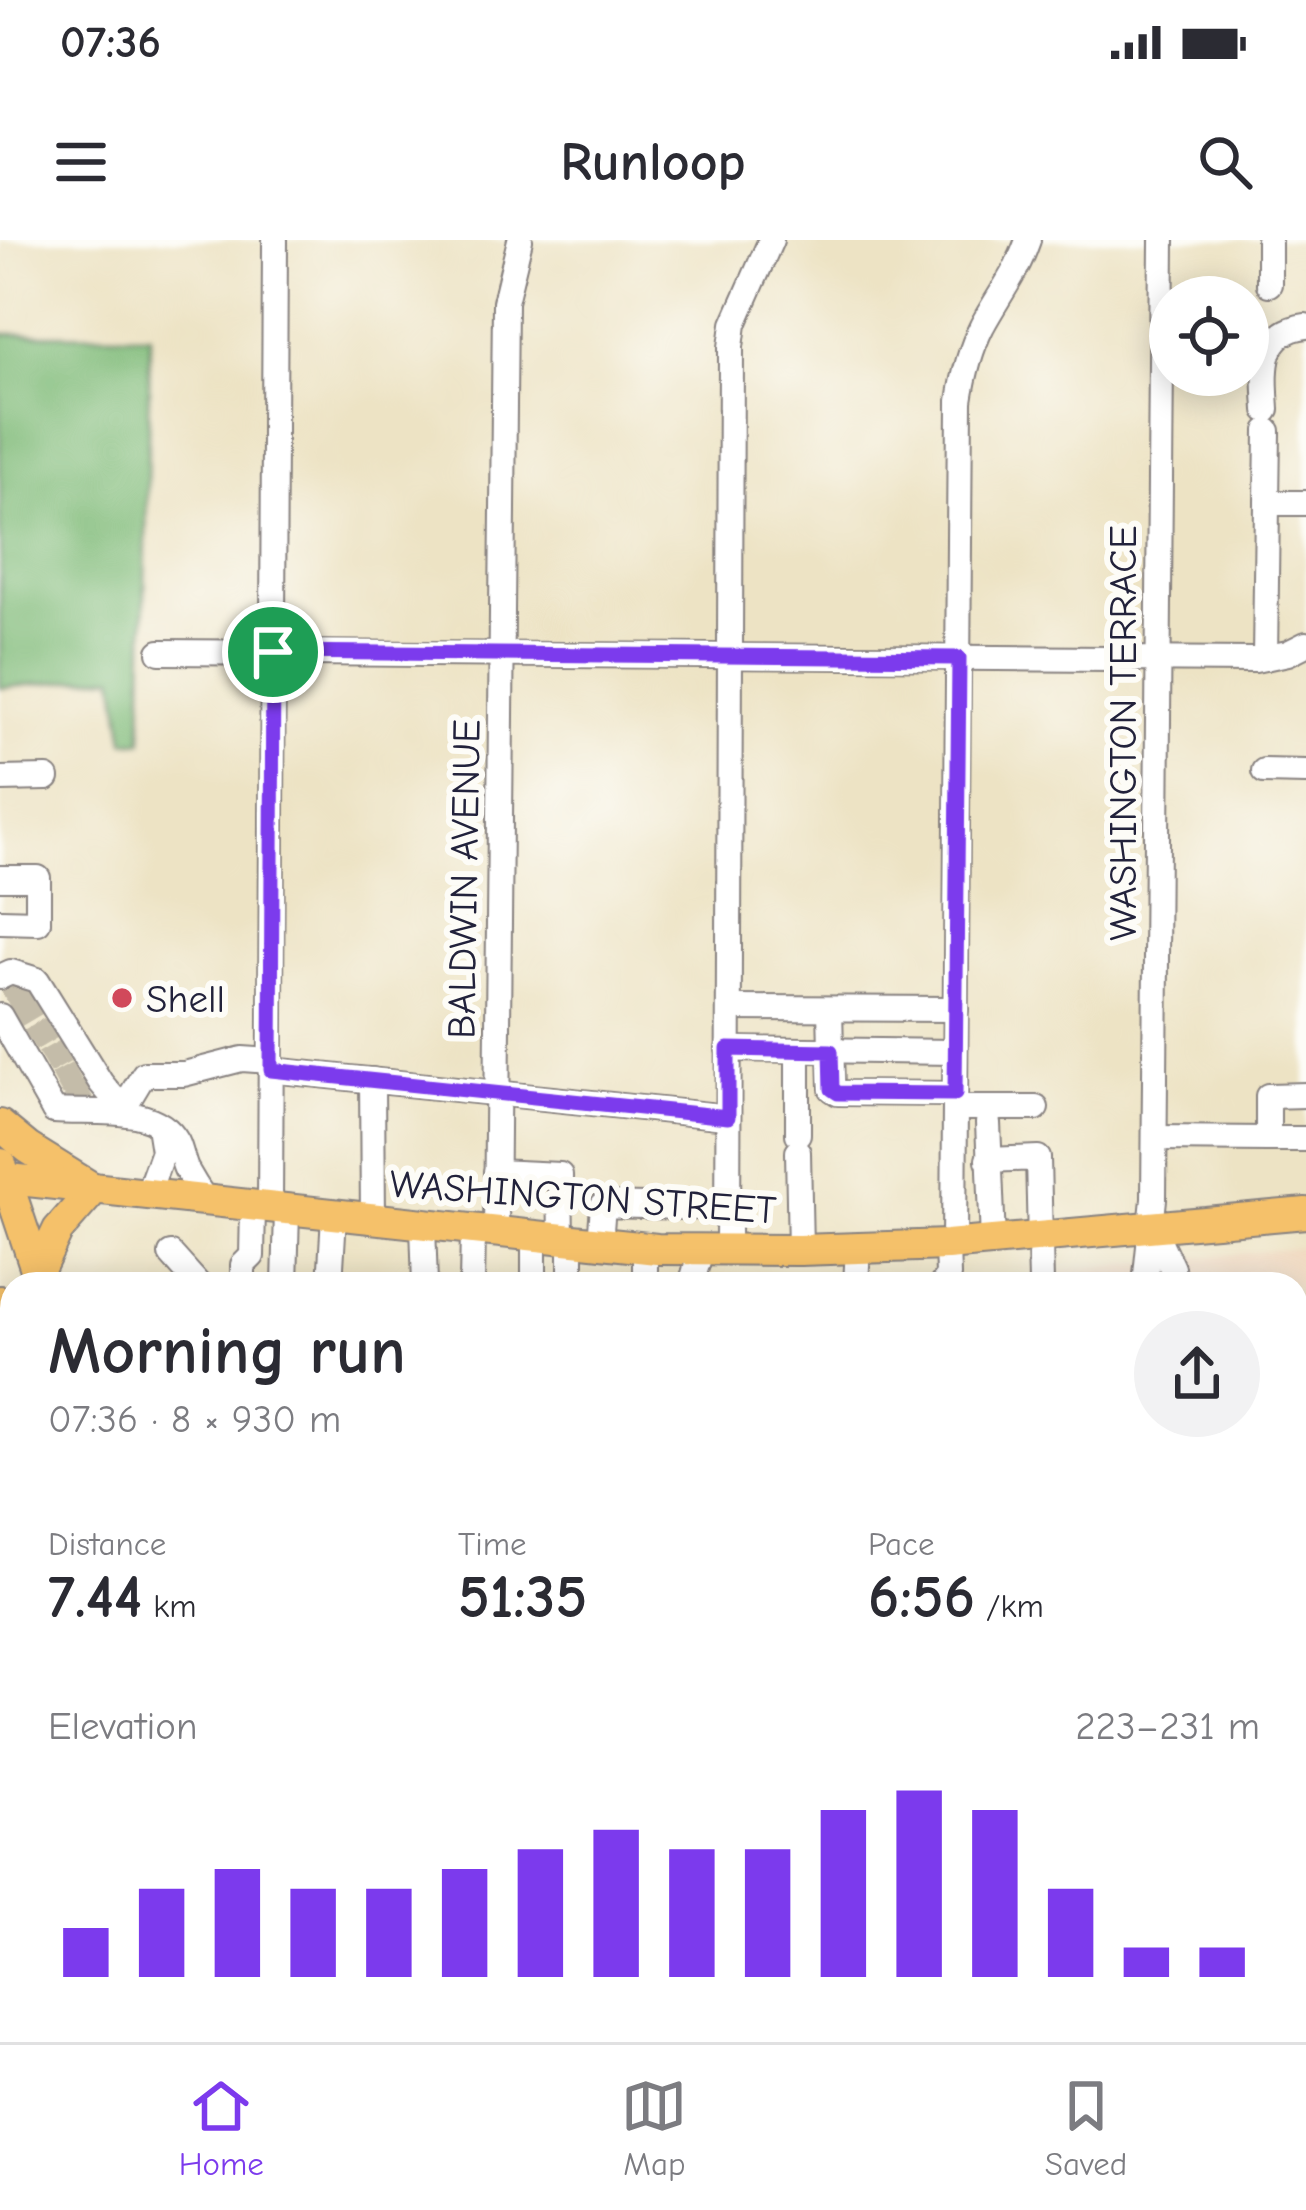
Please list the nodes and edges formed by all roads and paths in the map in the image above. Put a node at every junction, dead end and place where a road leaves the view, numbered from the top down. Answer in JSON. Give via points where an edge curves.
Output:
{"nodes":[{"id":1,"x":275,"y":240,"type":"edge"},
{"id":2,"x":520,"y":240,"type":"edge"},
{"id":3,"x":771,"y":240,"type":"edge"},
{"id":4,"x":1028,"y":240,"type":"edge"},
{"id":5,"x":1162,"y":240,"type":"edge"},
{"id":6,"x":1269,"y":240,"type":"edge"},
{"id":7,"x":1269,"y":276,"type":"edge"},
{"id":8,"x":1306,"y":326,"type":"edge"},
{"id":9,"x":1267,"y":503,"type":"junction"},
{"id":10,"x":1306,"y":503,"type":"edge"},
{"id":11,"x":1306,"y":644,"type":"edge"},
{"id":12,"x":160,"y":652,"type":"dead end"},
{"id":13,"x":273,"y":652,"type":"junction"},
{"id":14,"x":502,"y":654,"type":"junction"},
{"id":15,"x":730,"y":656,"type":"junction"},
{"id":16,"x":959,"y":658,"type":"junction"},
{"id":17,"x":1265,"y":658,"type":"junction"},
{"id":18,"x":1158,"y":659,"type":"junction"},
{"id":19,"x":1264,"y":771,"type":"dead end"},
{"id":20,"x":1306,"y":772,"type":"edge"},
{"id":21,"x":47,"y":778,"type":"dead end"},
{"id":22,"x":0,"y":779,"type":"edge"},
{"id":23,"x":0,"y":878,"type":"edge"},
{"id":24,"x":0,"y":921,"type":"edge"},
{"id":25,"x":4,"y":1005,"type":"edge"},
{"id":26,"x":728,"y":1008,"type":"junction"},
{"id":27,"x":830,"y":1009,"type":"junction"},
{"id":28,"x":956,"y":1009,"type":"junction"},
{"id":29,"x":728,"y":1049,"type":"junction"},
{"id":30,"x":798,"y":1051,"type":"junction"},
{"id":31,"x":831,"y":1051,"type":"junction"},
{"id":32,"x":955,"y":1052,"type":"junction"},
{"id":33,"x":271,"y":1065,"type":"junction"},
{"id":34,"x":371,"y":1080,"type":"junction"},
{"id":35,"x":497,"y":1093,"type":"junction"},
{"id":36,"x":1306,"y":1095,"type":"edge"},
{"id":37,"x":955,"y":1101,"type":"junction"},
{"id":38,"x":1036,"y":1108,"type":"dead end"},
{"id":39,"x":123,"y":1109,"type":"junction"},
{"id":40,"x":728,"y":1117,"type":"junction"},
{"id":41,"x":988,"y":1124,"type":"dead end"},
{"id":42,"x":0,"y":1125,"type":"edge"},
{"id":43,"x":159,"y":1126,"type":"junction"},
{"id":44,"x":1155,"y":1138,"type":"junction"},
{"id":45,"x":1268,"y":1139,"type":"junction"},
{"id":46,"x":1306,"y":1139,"type":"edge"},
{"id":47,"x":988,"y":1164,"type":"junction"},
{"id":48,"x":955,"y":1168,"type":"junction"},
{"id":49,"x":2,"y":1172,"type":"edge"},
{"id":50,"x":496,"y":1172,"type":"junction"},
{"id":51,"x":94,"y":1189,"type":"junction"},
{"id":52,"x":147,"y":1195,"type":"junction"},
{"id":53,"x":206,"y":1201,"type":"junction"},
{"id":54,"x":652,"y":1207,"type":"junction"},
{"id":55,"x":728,"y":1208,"type":"junction"},
{"id":56,"x":270,"y":1209,"type":"junction"},
{"id":57,"x":1306,"y":1213,"type":"edge"},
{"id":58,"x":334,"y":1216,"type":"junction"},
{"id":59,"x":374,"y":1221,"type":"junction"},
{"id":60,"x":423,"y":1226,"type":"junction"},
{"id":61,"x":1154,"y":1227,"type":"junction"},
{"id":62,"x":484,"y":1232,"type":"junction"},
{"id":63,"x":1041,"y":1237,"type":"junction"},
{"id":64,"x":566,"y":1239,"type":"junction"},
{"id":65,"x":993,"y":1241,"type":"junction"},
{"id":66,"x":950,"y":1244,"type":"junction"},
{"id":67,"x":648,"y":1247,"type":"junction"},
{"id":68,"x":865,"y":1247,"type":"junction"},
{"id":69,"x":715,"y":1248,"type":"junction"},
{"id":70,"x":800,"y":1250,"type":"junction"},
{"id":71,"x":171,"y":1254,"type":"dead end"},
{"id":72,"x":37,"y":1272,"type":"edge"},
{"id":73,"x":41,"y":1272,"type":"edge"},
{"id":74,"x":188,"y":1272,"type":"edge"},
{"id":75,"x":243,"y":1272,"type":"edge"},
{"id":76,"x":283,"y":1272,"type":"edge"},
{"id":77,"x":331,"y":1272,"type":"edge"},
{"id":78,"x":425,"y":1272,"type":"edge"},
{"id":79,"x":475,"y":1272,"type":"edge"},
{"id":80,"x":543,"y":1272,"type":"edge"},
{"id":81,"x":570,"y":1272,"type":"edge"},
{"id":82,"x":646,"y":1272,"type":"edge"},
{"id":83,"x":700,"y":1272,"type":"edge"},
{"id":84,"x":859,"y":1272,"type":"edge"},
{"id":85,"x":870,"y":1272,"type":"edge"},
{"id":86,"x":948,"y":1272,"type":"edge"},
{"id":87,"x":1041,"y":1272,"type":"edge"},
{"id":88,"x":1147,"y":1272,"type":"edge"},
{"id":89,"x":1172,"y":1272,"type":"edge"}],
"edges":[{"from":1,"to":13,"type":"street"},
{"from":2,"to":14,"type":"street","name":"BALDWIN AVENUE","via":[[505,302]]},
{"from":3,"to":15,"type":"street","via":[[731,347]]},
{"from":4,"to":16,"type":"street","via":[[963,382]]},
{"from":5,"to":18,"type":"street","name":"WASHINGTON TERRACE"},
{"from":6,"to":7,"type":"street"},
{"from":8,"to":9,"type":"street","via":[[1289,328],[1266,366]]},
{"from":9,"to":10,"type":"street"},
{"from":9,"to":17,"type":"street"},
{"from":11,"to":17,"type":"street"},
{"from":12,"to":13,"type":"street"},
{"from":13,"to":14,"type":"street"},
{"from":13,"to":33,"type":"street"},
{"from":14,"to":15,"type":"street"},
{"from":14,"to":35,"type":"street","name":"BALDWIN AVENUE"},
{"from":15,"to":16,"type":"street"},
{"from":15,"to":26,"type":"street"},
{"from":16,"to":18,"type":"street"},
{"from":16,"to":28,"type":"street"},
{"from":17,"to":18,"type":"street"},
{"from":18,"to":44,"type":"street","name":"WASHINGTON TERRACE"},
{"from":19,"to":20,"type":"street"},
{"from":21,"to":22,"type":"street"},
{"from":23,"to":24,"type":"street","via":[[38,878],[38,922]]},
{"from":25,"to":39,"type":"street","via":[[56,1098],[89,1114]]},
{"from":25,"to":39,"type":"street","via":[[11,972],[40,990]]},
{"from":26,"to":27,"type":"street"},
{"from":26,"to":29,"type":"street"},
{"from":27,"to":28,"type":"street"},
{"from":27,"to":31,"type":"street"},
{"from":28,"to":32,"type":"street"},
{"from":29,"to":30,"type":"street"},
{"from":29,"to":40,"type":"street"},
{"from":30,"to":31,"type":"street"},
{"from":30,"to":70,"type":"street"},
{"from":31,"to":32,"type":"street"},
{"from":31,"to":37,"type":"street","via":[[838,1093]]},
{"from":32,"to":37,"type":"street"},
{"from":33,"to":34,"type":"street"},
{"from":33,"to":39,"type":"street","via":[[242,1059],[184,1074],[144,1074]]},
{"from":33,"to":56,"type":"street"},
{"from":34,"to":35,"type":"street"},
{"from":34,"to":59,"type":"street"},
{"from":35,"to":40,"type":"street"},
{"from":35,"to":50,"type":"street","name":"BALDWIN AVENUE"},
{"from":36,"to":45,"type":"street","via":[[1268,1096]]},
{"from":37,"to":38,"type":"street"},
{"from":37,"to":48,"type":"street"},
{"from":39,"to":43,"type":"street"},
{"from":40,"to":55,"type":"street"},
{"from":41,"to":47,"type":"street"},
{"from":42,"to":51,"type":"main road"},
{"from":43,"to":52,"type":"street","via":[[164,1151]]},
{"from":43,"to":53,"type":"street","via":[[175,1138]]},
{"from":44,"to":45,"type":"street"},
{"from":44,"to":61,"type":"street","name":"WASHINGTON TERRACE"},
{"from":45,"to":46,"type":"street"},
{"from":47,"to":48,"type":"street"},
{"from":47,"to":63,"type":"street","via":[[1038,1158]]},
{"from":47,"to":65,"type":"street"},
{"from":48,"to":66,"type":"street"},
{"from":49,"to":51,"type":"main road","name":"WASHINGTON STREET"},
{"from":49,"to":72,"type":"main road"},
{"from":50,"to":62,"type":"street","name":"BALDWIN AVENUE"},
{"from":50,"to":64,"type":"street","via":[[560,1174]]},
{"from":51,"to":52,"type":"main road","name":"WASHINGTON STREET"},
{"from":51,"to":73,"type":"main road","via":[[58,1230]]},
{"from":52,"to":53,"type":"main road","name":"WASHINGTON STREET"},
{"from":53,"to":56,"type":"main road","name":"WASHINGTON STREET"},
{"from":54,"to":55,"type":"street"},
{"from":54,"to":64,"type":"street","via":[[604,1205]]},
{"from":54,"to":67,"type":"street"},
{"from":55,"to":69,"type":"street"},
{"from":56,"to":58,"type":"main road","name":"WASHINGTON STREET"},
{"from":56,"to":75,"type":"street"},
{"from":56,"to":76,"type":"street"},
{"from":57,"to":61,"type":"main road","name":"WASHINGTON STREET"},
{"from":58,"to":59,"type":"main road","name":"WASHINGTON STREET"},
{"from":58,"to":77,"type":"street"},
{"from":59,"to":60,"type":"main road","name":"WASHINGTON STREET"},
{"from":60,"to":62,"type":"main road","name":"WASHINGTON STREET"},
{"from":60,"to":78,"type":"street"},
{"from":61,"to":63,"type":"main road","name":"WASHINGTON STREET"},
{"from":61,"to":88,"type":"street"},
{"from":61,"to":89,"type":"street"},
{"from":62,"to":64,"type":"main road","name":"WASHINGTON STREET"},
{"from":62,"to":79,"type":"street","name":"BALDWIN AVENUE"},
{"from":63,"to":65,"type":"main road","name":"WASHINGTON STREET"},
{"from":63,"to":87,"type":"street"},
{"from":64,"to":67,"type":"main road","name":"WASHINGTON STREET"},
{"from":64,"to":80,"type":"street"},
{"from":64,"to":81,"type":"street"},
{"from":65,"to":66,"type":"main road","name":"WASHINGTON STREET"},
{"from":66,"to":68,"type":"main road","name":"WASHINGTON STREET"},
{"from":66,"to":86,"type":"street"},
{"from":67,"to":69,"type":"main road","name":"WASHINGTON STREET"},
{"from":67,"to":82,"type":"street"},
{"from":68,"to":70,"type":"main road","name":"WASHINGTON STREET"},
{"from":68,"to":84,"type":"street"},
{"from":68,"to":85,"type":"street"},
{"from":69,"to":70,"type":"main road","name":"WASHINGTON STREET"},
{"from":69,"to":83,"type":"street"},
{"from":71,"to":74,"type":"street"}]}
